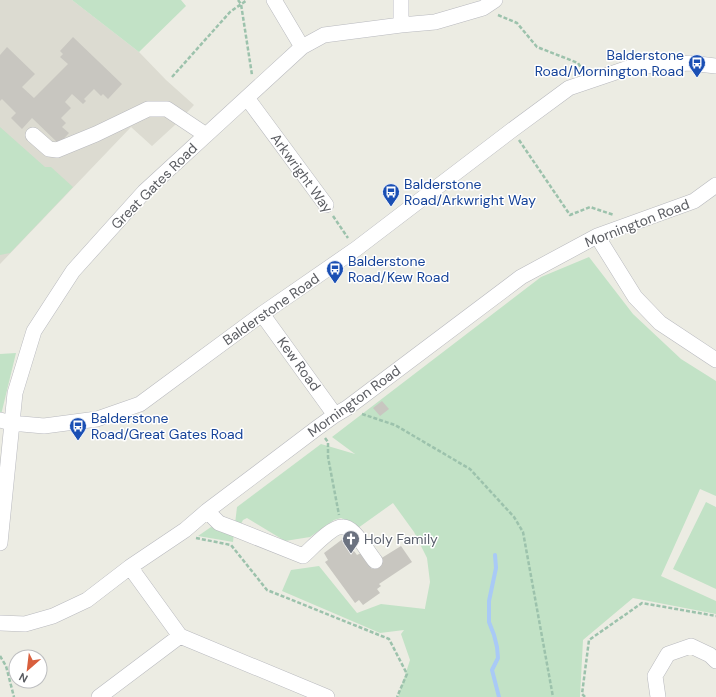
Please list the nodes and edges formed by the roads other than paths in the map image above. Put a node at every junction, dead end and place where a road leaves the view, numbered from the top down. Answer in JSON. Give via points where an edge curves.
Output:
{"nodes":[{"id":1,"x":274,"y":0,"type":"edge"},
{"id":2,"x":401,"y":0,"type":"edge"},
{"id":3,"x":491,"y":3,"type":"edge"},
{"id":4,"x":401,"y":25,"type":"junction"},
{"id":5,"x":302,"y":47,"type":"junction"},
{"id":6,"x":716,"y":66,"type":"edge"},
{"id":7,"x":252,"y":93,"type":"junction"},
{"id":8,"x":33,"y":135,"type":"dead end"},
{"id":9,"x":206,"y":135,"type":"junction"},
{"id":10,"x":714,"y":192,"type":"edge"},
{"id":11,"x":326,"y":205,"type":"road end"},
{"id":12,"x":597,"y":236,"type":"junction"},
{"id":13,"x":262,"y":314,"type":"junction"},
{"id":14,"x":716,"y":360,"type":"edge"},
{"id":15,"x":341,"y":412,"type":"junction"},
{"id":16,"x":6,"y":421,"type":"edge"},
{"id":17,"x":208,"y":511,"type":"junction"},
{"id":18,"x":0,"y":543,"type":"edge"},
{"id":19,"x":375,"y":561,"type":"dead end"},
{"id":20,"x":130,"y":567,"type":"junction"},
{"id":21,"x":0,"y":623,"type":"edge"},
{"id":22,"x":180,"y":636,"type":"junction"},
{"id":23,"x":716,"y":661,"type":"edge"},
{"id":24,"x":99,"y":697,"type":"edge"},
{"id":25,"x":327,"y":697,"type":"edge"},
{"id":26,"x":658,"y":697,"type":"edge"}],
"edges":[{"from":1,"to":5,"type":"street"},
{"from":2,"to":4,"type":"street"},
{"from":3,"to":4,"type":"street","name":"Great Gates Road","via":[[483,8],[435,22]]},
{"from":4,"to":5,"type":"street","name":"Great Gates Road","via":[[324,35]]},
{"from":5,"to":7,"type":"street","name":"Great Gates Road"},
{"from":6,"to":13,"type":"street","name":"Balderstone Road","via":[[690,63],[631,67],[569,88],[356,249]]},
{"from":7,"to":9,"type":"street","name":"Great Gates Road"},
{"from":7,"to":11,"type":"street","name":"Arkwright Way"},
{"from":8,"to":9,"type":"street","via":[[49,149],[57,150],[148,109],[167,109]]},
{"from":9,"to":16,"type":"street","name":"Great Gates Road","via":[[144,192],[72,271],[34,331]]},
{"from":10,"to":12,"type":"street","name":"Mornington Road"},
{"from":12,"to":14,"type":"street","via":[[635,297],[650,313],[660,323]]},
{"from":12,"to":15,"type":"street","name":"Mornington Road","via":[[520,277]]},
{"from":13,"to":15,"type":"street","name":"Kew Road"},
{"from":13,"to":16,"type":"street","name":"Balderstone Road","via":[[140,404],[98,419],[44,426]]},
{"from":15,"to":17,"type":"street","name":"Mornington Road"},
{"from":16,"to":18,"type":"street","name":"Great Gates Road"},
{"from":17,"to":19,"type":"street","via":[[219,523],[303,556],[326,535],[337,527],[344,526],[353,532]]},
{"from":17,"to":20,"type":"street","name":"Mornington Road","via":[[185,530]]},
{"from":20,"to":21,"type":"street","name":"Mornington Road","via":[[86,600],[53,616],[24,624]]},
{"from":20,"to":22,"type":"street"},
{"from":22,"to":24,"type":"street"},
{"from":22,"to":25,"type":"street"},
{"from":23,"to":26,"type":"street","via":[[710,655],[690,646],[668,654],[655,676]]}]}
